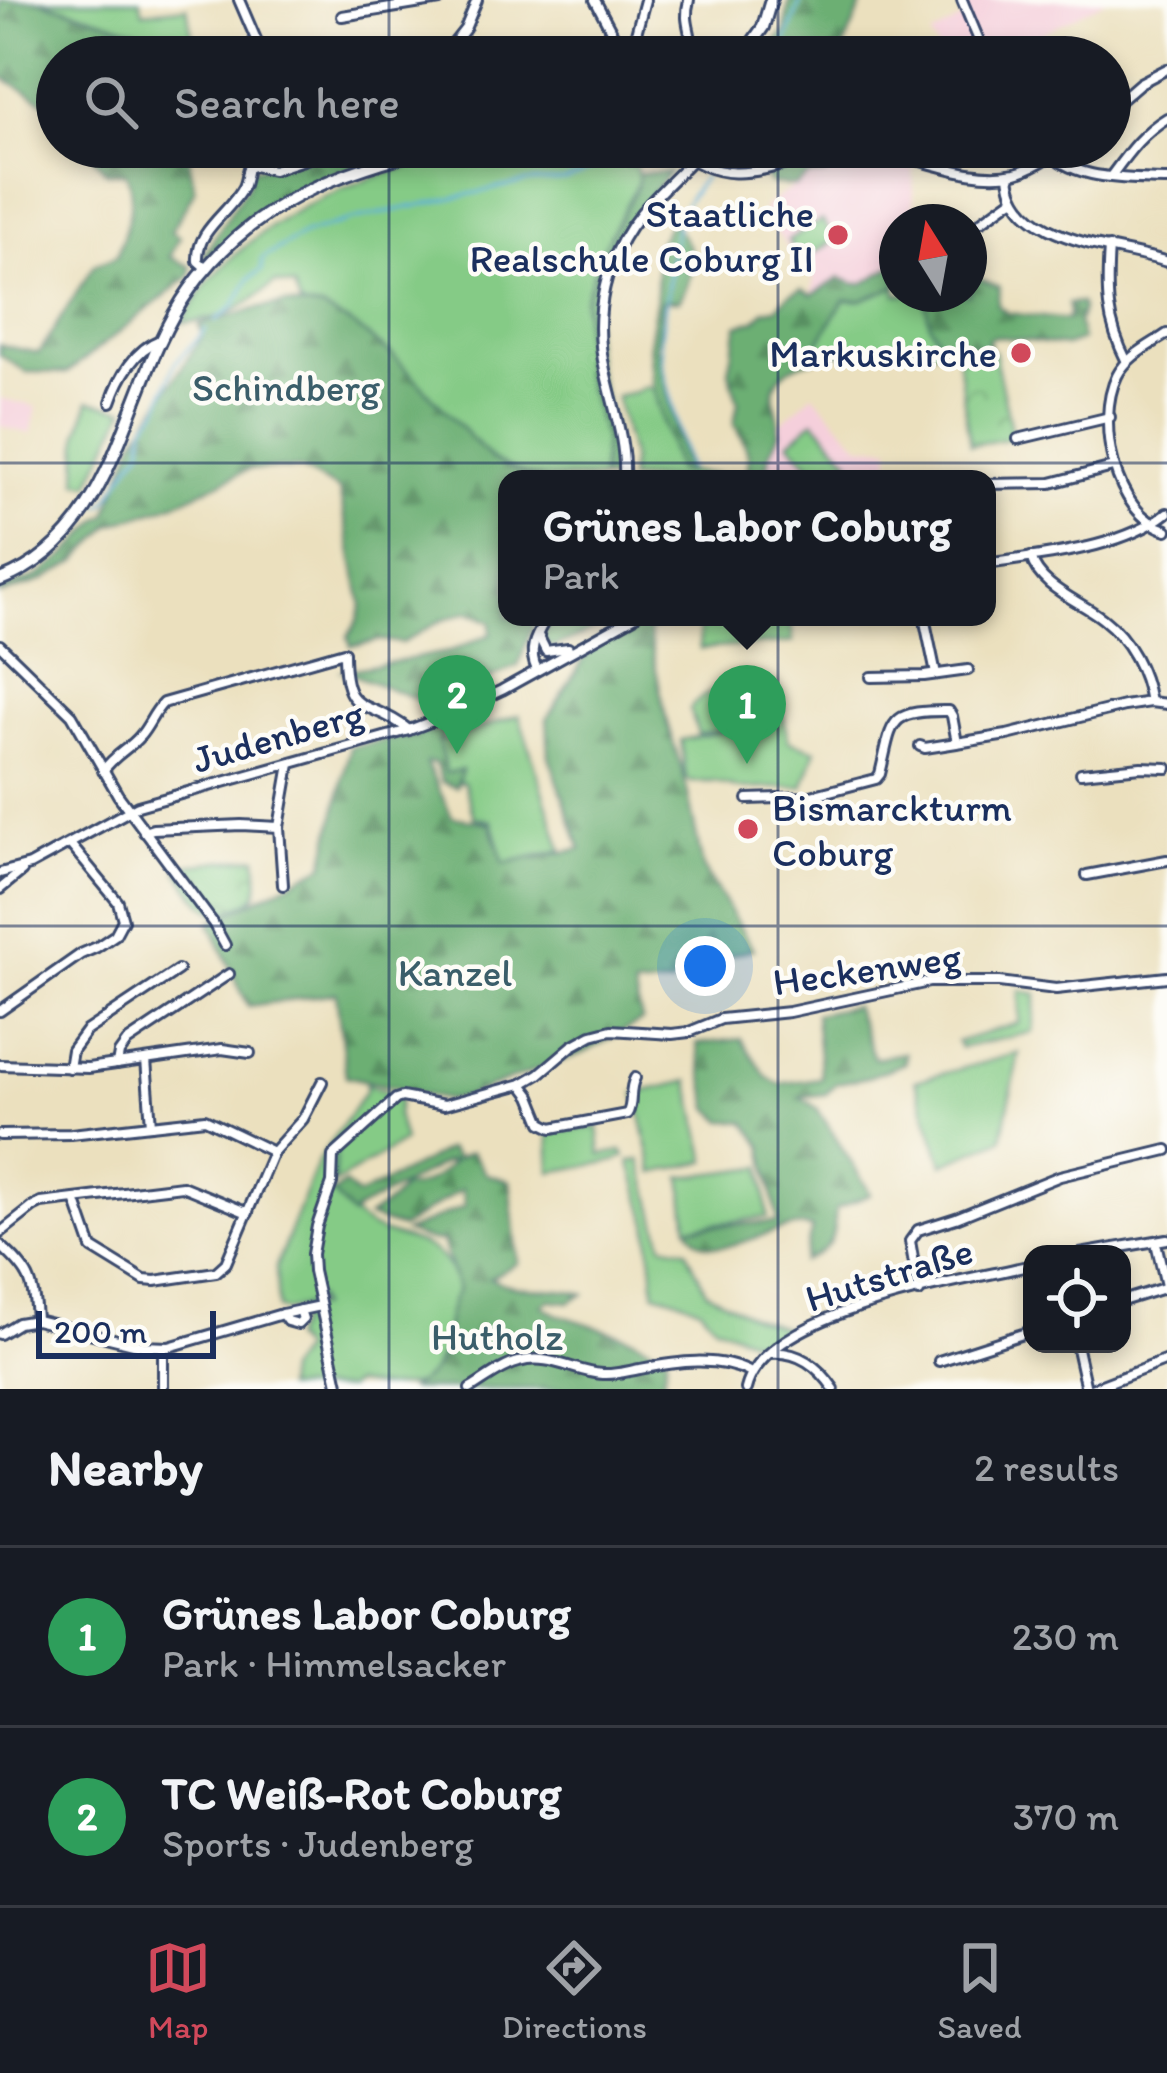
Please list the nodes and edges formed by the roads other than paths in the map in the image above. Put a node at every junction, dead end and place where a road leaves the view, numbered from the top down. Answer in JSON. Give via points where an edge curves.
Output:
{"nodes":[{"id":1,"x":239,"y":0,"type":"edge"},
{"id":2,"x":440,"y":0,"type":"edge"},
{"id":3,"x":477,"y":0,"type":"edge"},
{"id":4,"x":595,"y":0,"type":"edge"},
{"id":5,"x":645,"y":0,"type":"edge"},
{"id":6,"x":689,"y":0,"type":"edge"},
{"id":7,"x":771,"y":0,"type":"edge"},
{"id":8,"x":962,"y":0,"type":"edge"},
{"id":9,"x":342,"y":16,"type":"dead end"},
{"id":10,"x":257,"y":36,"type":"edge"},
{"id":11,"x":460,"y":36,"type":"edge"},
{"id":12,"x":612,"y":36,"type":"edge"},
{"id":13,"x":633,"y":36,"type":"edge"},
{"id":14,"x":691,"y":36,"type":"edge"},
{"id":15,"x":757,"y":36,"type":"edge"},
{"id":16,"x":977,"y":36,"type":"edge"},
{"id":17,"x":1167,"y":69,"type":"edge"},
{"id":18,"x":1131,"y":89,"type":"edge"},
{"id":19,"x":1167,"y":118,"type":"edge"},
{"id":20,"x":1131,"y":148,"type":"edge"},
{"id":21,"x":248,"y":168,"type":"edge"},
{"id":22,"x":359,"y":168,"type":"edge"},
{"id":23,"x":678,"y":168,"type":"edge"},
{"id":24,"x":684,"y":168,"type":"edge"},
{"id":25,"x":701,"y":168,"type":"edge"},
{"id":26,"x":708,"y":168,"type":"edge"},
{"id":27,"x":770,"y":168,"type":"edge"},
{"id":28,"x":944,"y":168,"type":"edge"},
{"id":29,"x":1027,"y":168,"type":"edge"},
{"id":30,"x":1075,"y":168,"type":"edge"},
{"id":31,"x":1117,"y":168,"type":"edge"},
{"id":32,"x":1010,"y":174,"type":"junction"},
{"id":33,"x":679,"y":175,"type":"junction"},
{"id":34,"x":1111,"y":176,"type":"junction"},
{"id":35,"x":1167,"y":180,"type":"edge"},
{"id":36,"x":1014,"y":198,"type":"junction"},
{"id":37,"x":987,"y":217,"type":"edge"},
{"id":38,"x":1109,"y":247,"type":"junction"},
{"id":39,"x":1167,"y":262,"type":"edge"},
{"id":40,"x":206,"y":268,"type":"junction"},
{"id":41,"x":1167,"y":334,"type":"edge"},
{"id":42,"x":160,"y":340,"type":"junction"},
{"id":43,"x":1127,"y":362,"type":"junction"},
{"id":44,"x":111,"y":402,"type":"dead end"},
{"id":45,"x":1110,"y":417,"type":"junction"},
{"id":46,"x":1018,"y":439,"type":"dead end"},
{"id":47,"x":1113,"y":467,"type":"junction"},
{"id":48,"x":623,"y":470,"type":"edge"},
{"id":49,"x":996,"y":484,"type":"edge"},
{"id":50,"x":1167,"y":513,"type":"edge"},
{"id":51,"x":1153,"y":525,"type":"junction"},
{"id":52,"x":1167,"y":530,"type":"edge"},
{"id":53,"x":1030,"y":557,"type":"junction"},
{"id":54,"x":996,"y":563,"type":"edge"},
{"id":55,"x":0,"y":580,"type":"edge"},
{"id":56,"x":542,"y":626,"type":"edge"},
{"id":57,"x":617,"y":626,"type":"edge"},
{"id":58,"x":926,"y":626,"type":"edge"},
{"id":59,"x":538,"y":635,"type":"junction"},
{"id":60,"x":586,"y":642,"type":"junction"},
{"id":61,"x":0,"y":645,"type":"edge"},
{"id":62,"x":532,"y":646,"type":"junction"},
{"id":63,"x":540,"y":668,"type":"junction"},
{"id":64,"x":968,"y":670,"type":"dead end"},
{"id":65,"x":936,"y":674,"type":"junction"},
{"id":66,"x":871,"y":677,"type":"dead end"},
{"id":67,"x":519,"y":680,"type":"junction"},
{"id":68,"x":1150,"y":702,"type":"junction"},
{"id":69,"x":1167,"y":704,"type":"edge"},
{"id":70,"x":409,"y":730,"type":"junction"},
{"id":71,"x":957,"y":743,"type":"junction"},
{"id":72,"x":920,"y":746,"type":"dead end"},
{"id":73,"x":290,"y":764,"type":"junction"},
{"id":74,"x":1167,"y":768,"type":"edge"},
{"id":75,"x":103,"y":771,"type":"junction"},
{"id":76,"x":1081,"y":773,"type":"dead end"},
{"id":77,"x":748,"y":799,"type":"dead end"},
{"id":78,"x":128,"y":810,"type":"junction"},
{"id":79,"x":279,"y":827,"type":"junction"},
{"id":80,"x":145,"y":832,"type":"junction"},
{"id":81,"x":70,"y":844,"type":"junction"},
{"id":82,"x":1167,"y":860,"type":"edge"},
{"id":83,"x":7,"y":874,"type":"edge"},
{"id":84,"x":1087,"y":874,"type":"dead end"},
{"id":85,"x":283,"y":885,"type":"dead end"},
{"id":86,"x":0,"y":889,"type":"edge"},
{"id":87,"x":224,"y":945,"type":"dead end"},
{"id":88,"x":178,"y":970,"type":"dead end"},
{"id":89,"x":229,"y":974,"type":"dead end"},
{"id":90,"x":1167,"y":977,"type":"edge"},
{"id":91,"x":0,"y":1011,"type":"edge"},
{"id":92,"x":250,"y":1054,"type":"dead end"},
{"id":93,"x":146,"y":1060,"type":"junction"},
{"id":94,"x":117,"y":1064,"type":"junction"},
{"id":95,"x":0,"y":1065,"type":"edge"},
{"id":96,"x":69,"y":1068,"type":"junction"},
{"id":97,"x":635,"y":1078,"type":"dead end"},
{"id":98,"x":322,"y":1082,"type":"dead end"},
{"id":99,"x":523,"y":1084,"type":"junction"},
{"id":100,"x":151,"y":1125,"type":"junction"},
{"id":101,"x":0,"y":1135,"type":"edge"},
{"id":102,"x":1167,"y":1150,"type":"edge"},
{"id":103,"x":273,"y":1152,"type":"junction"},
{"id":104,"x":75,"y":1199,"type":"junction"},
{"id":105,"x":248,"y":1213,"type":"junction"},
{"id":106,"x":0,"y":1233,"type":"edge"},
{"id":107,"x":1167,"y":1239,"type":"edge"},
{"id":108,"x":0,"y":1245,"type":"edge"},
{"id":109,"x":1131,"y":1245,"type":"edge"},
{"id":110,"x":1157,"y":1247,"type":"dead end"},
{"id":111,"x":1023,"y":1267,"type":"edge"},
{"id":112,"x":1167,"y":1288,"type":"edge"},
{"id":113,"x":919,"y":1292,"type":"junction"},
{"id":114,"x":1131,"y":1298,"type":"edge"},
{"id":115,"x":320,"y":1306,"type":"junction"},
{"id":116,"x":36,"y":1320,"type":"junction"},
{"id":117,"x":0,"y":1334,"type":"edge"},
{"id":118,"x":796,"y":1334,"type":"junction"},
{"id":119,"x":1023,"y":1334,"type":"edge"},
{"id":120,"x":163,"y":1347,"type":"junction"},
{"id":121,"x":770,"y":1353,"type":"junction"},
{"id":122,"x":1078,"y":1353,"type":"edge"},
{"id":123,"x":800,"y":1357,"type":"junction"},
{"id":124,"x":942,"y":1360,"type":"dead end"},
{"id":125,"x":1167,"y":1360,"type":"edge"},
{"id":126,"x":751,"y":1373,"type":"junction"},
{"id":127,"x":163,"y":1389,"type":"edge"},
{"id":128,"x":339,"y":1389,"type":"edge"},
{"id":129,"x":470,"y":1389,"type":"edge"},
{"id":130,"x":746,"y":1389,"type":"edge"},
{"id":131,"x":834,"y":1389,"type":"edge"},
{"id":132,"x":1088,"y":1389,"type":"edge"}],
"edges":[{"from":1,"to":10,"type":"street"},
{"from":2,"to":9,"type":"street"},
{"from":3,"to":11,"type":"street"},
{"from":4,"to":12,"type":"street"},
{"from":5,"to":13,"type":"street"},
{"from":6,"to":14,"type":"street"},
{"from":7,"to":15,"type":"main road"},
{"from":8,"to":16,"type":"street"},
{"from":17,"to":18,"type":"street"},
{"from":19,"to":20,"type":"street"},
{"from":21,"to":40,"type":"street","via":[[244,186],[197,251]]},
{"from":22,"to":40,"type":"main road","via":[[296,195]]},
{"from":23,"to":33,"type":"street"},
{"from":24,"to":33,"type":"street"},
{"from":25,"to":33,"type":"street"},
{"from":26,"to":27,"type":"street"},
{"from":28,"to":32,"type":"street"},
{"from":29,"to":32,"type":"street"},
{"from":30,"to":34,"type":"street"},
{"from":31,"to":34,"type":"street"},
{"from":32,"to":36,"type":"street"},
{"from":33,"to":48,"type":"street","via":[[626,234],[603,296],[600,345]]},
{"from":34,"to":35,"type":"street"},
{"from":36,"to":37,"type":"street"},
{"from":36,"to":38,"type":"street","via":[[1042,227]]},
{"from":38,"to":39,"type":"street"},
{"from":38,"to":43,"type":"street","via":[[1110,321]]},
{"from":40,"to":42,"type":"main road"},
{"from":41,"to":43,"type":"street"},
{"from":42,"to":44,"type":"street","via":[[128,367]]},
{"from":42,"to":55,"type":"main road","via":[[88,508],[42,557]]},
{"from":43,"to":45,"type":"street","via":[[1115,380]]},
{"from":45,"to":46,"type":"street"},
{"from":45,"to":47,"type":"street"},
{"from":47,"to":49,"type":"street","via":[[1051,483]]},
{"from":47,"to":51,"type":"street"},
{"from":50,"to":51,"type":"street"},
{"from":51,"to":52,"type":"street"},
{"from":51,"to":53,"type":"street"},
{"from":53,"to":54,"type":"street"},
{"from":53,"to":68,"type":"street","via":[[1039,575],[1122,638]]},
{"from":56,"to":59,"type":"street"},
{"from":57,"to":60,"type":"street","name":"Judenberg"},
{"from":58,"to":65,"type":"street"},
{"from":59,"to":60,"type":"street","via":[[549,651]]},
{"from":59,"to":62,"type":"street"},
{"from":59,"to":63,"type":"street"},
{"from":60,"to":63,"type":"street","name":"Judenberg"},
{"from":61,"to":75,"type":"street","via":[[63,704]]},
{"from":62,"to":63,"type":"street"},
{"from":62,"to":67,"type":"street"},
{"from":63,"to":67,"type":"street","name":"Judenberg"},
{"from":64,"to":65,"type":"street"},
{"from":65,"to":66,"type":"street"},
{"from":67,"to":70,"type":"street","name":"Judenberg"},
{"from":68,"to":69,"type":"street"},
{"from":68,"to":71,"type":"street"},
{"from":70,"to":73,"type":"street","name":"Judenberg"},
{"from":70,"to":75,"type":"street","via":[[350,697],[344,652],[163,703]]},
{"from":71,"to":72,"type":"street"},
{"from":71,"to":77,"type":"street","via":[[949,711],[909,714],[889,730],[876,779],[807,797]]},
{"from":73,"to":78,"type":"street","name":"Judenberg"},
{"from":73,"to":79,"type":"street"},
{"from":74,"to":76,"type":"street"},
{"from":75,"to":78,"type":"street"},
{"from":78,"to":80,"type":"street"},
{"from":78,"to":81,"type":"street","name":"Judenberg"},
{"from":79,"to":80,"type":"street"},
{"from":79,"to":85,"type":"street"},
{"from":80,"to":87,"type":"street"},
{"from":81,"to":83,"type":"street","name":"Judenberg"},
{"from":81,"to":91,"type":"street","via":[[118,902],[121,928]]},
{"from":82,"to":84,"type":"street"},
{"from":83,"to":86,"type":"street","name":"Judenberg"},
{"from":88,"to":96,"type":"street","via":[[86,1030]]},
{"from":89,"to":94,"type":"street","via":[[128,1042]]},
{"from":90,"to":99,"type":"street","name":"Heckenweg","via":[[1056,989],[929,982],[721,1019],[689,1032],[611,1030],[572,1046]]},
{"from":92,"to":93,"type":"street","via":[[222,1048]]},
{"from":93,"to":94,"type":"street"},
{"from":93,"to":100,"type":"street"},
{"from":94,"to":96,"type":"street"},
{"from":95,"to":96,"type":"street"},
{"from":97,"to":99,"type":"street","via":[[627,1114],[552,1128]]},
{"from":98,"to":103,"type":"street"},
{"from":99,"to":115,"type":"street","name":"Heckenweg","via":[[444,1105],[396,1099],[336,1152],[313,1244]]},
{"from":100,"to":101,"type":"street"},
{"from":100,"to":103,"type":"street","via":[[205,1119]]},
{"from":102,"to":113,"type":"street","via":[[1060,1176],[918,1230],[910,1241]]},
{"from":103,"to":105,"type":"street"},
{"from":104,"to":105,"type":"street","via":[[182,1186]]},
{"from":104,"to":105,"type":"street","via":[[92,1248],[151,1282],[222,1268]]},
{"from":104,"to":106,"type":"street","via":[[33,1207]]},
{"from":107,"to":109,"type":"street"},
{"from":108,"to":116,"type":"street","via":[[29,1274]]},
{"from":110,"to":112,"type":"street"},
{"from":111,"to":113,"type":"street","name":"Hutstraße"},
{"from":112,"to":114,"type":"street"},
{"from":113,"to":118,"type":"street","name":"Hutstraße","via":[[852,1308]]},
{"from":115,"to":120,"type":"street"},
{"from":115,"to":128,"type":"street","name":"Heckenweg"},
{"from":116,"to":117,"type":"street"},
{"from":116,"to":120,"type":"street"},
{"from":118,"to":121,"type":"street","name":"Hutstraße"},
{"from":118,"to":123,"type":"street"},
{"from":119,"to":124,"type":"street"},
{"from":120,"to":127,"type":"street"},
{"from":121,"to":123,"type":"street"},
{"from":121,"to":126,"type":"street","name":"Hutstraße"},
{"from":122,"to":132,"type":"street"},
{"from":123,"to":131,"type":"street"},
{"from":125,"to":132,"type":"street"},
{"from":126,"to":129,"type":"street","via":[[698,1362],[604,1374],[525,1360]]},
{"from":126,"to":130,"type":"street"}]}
